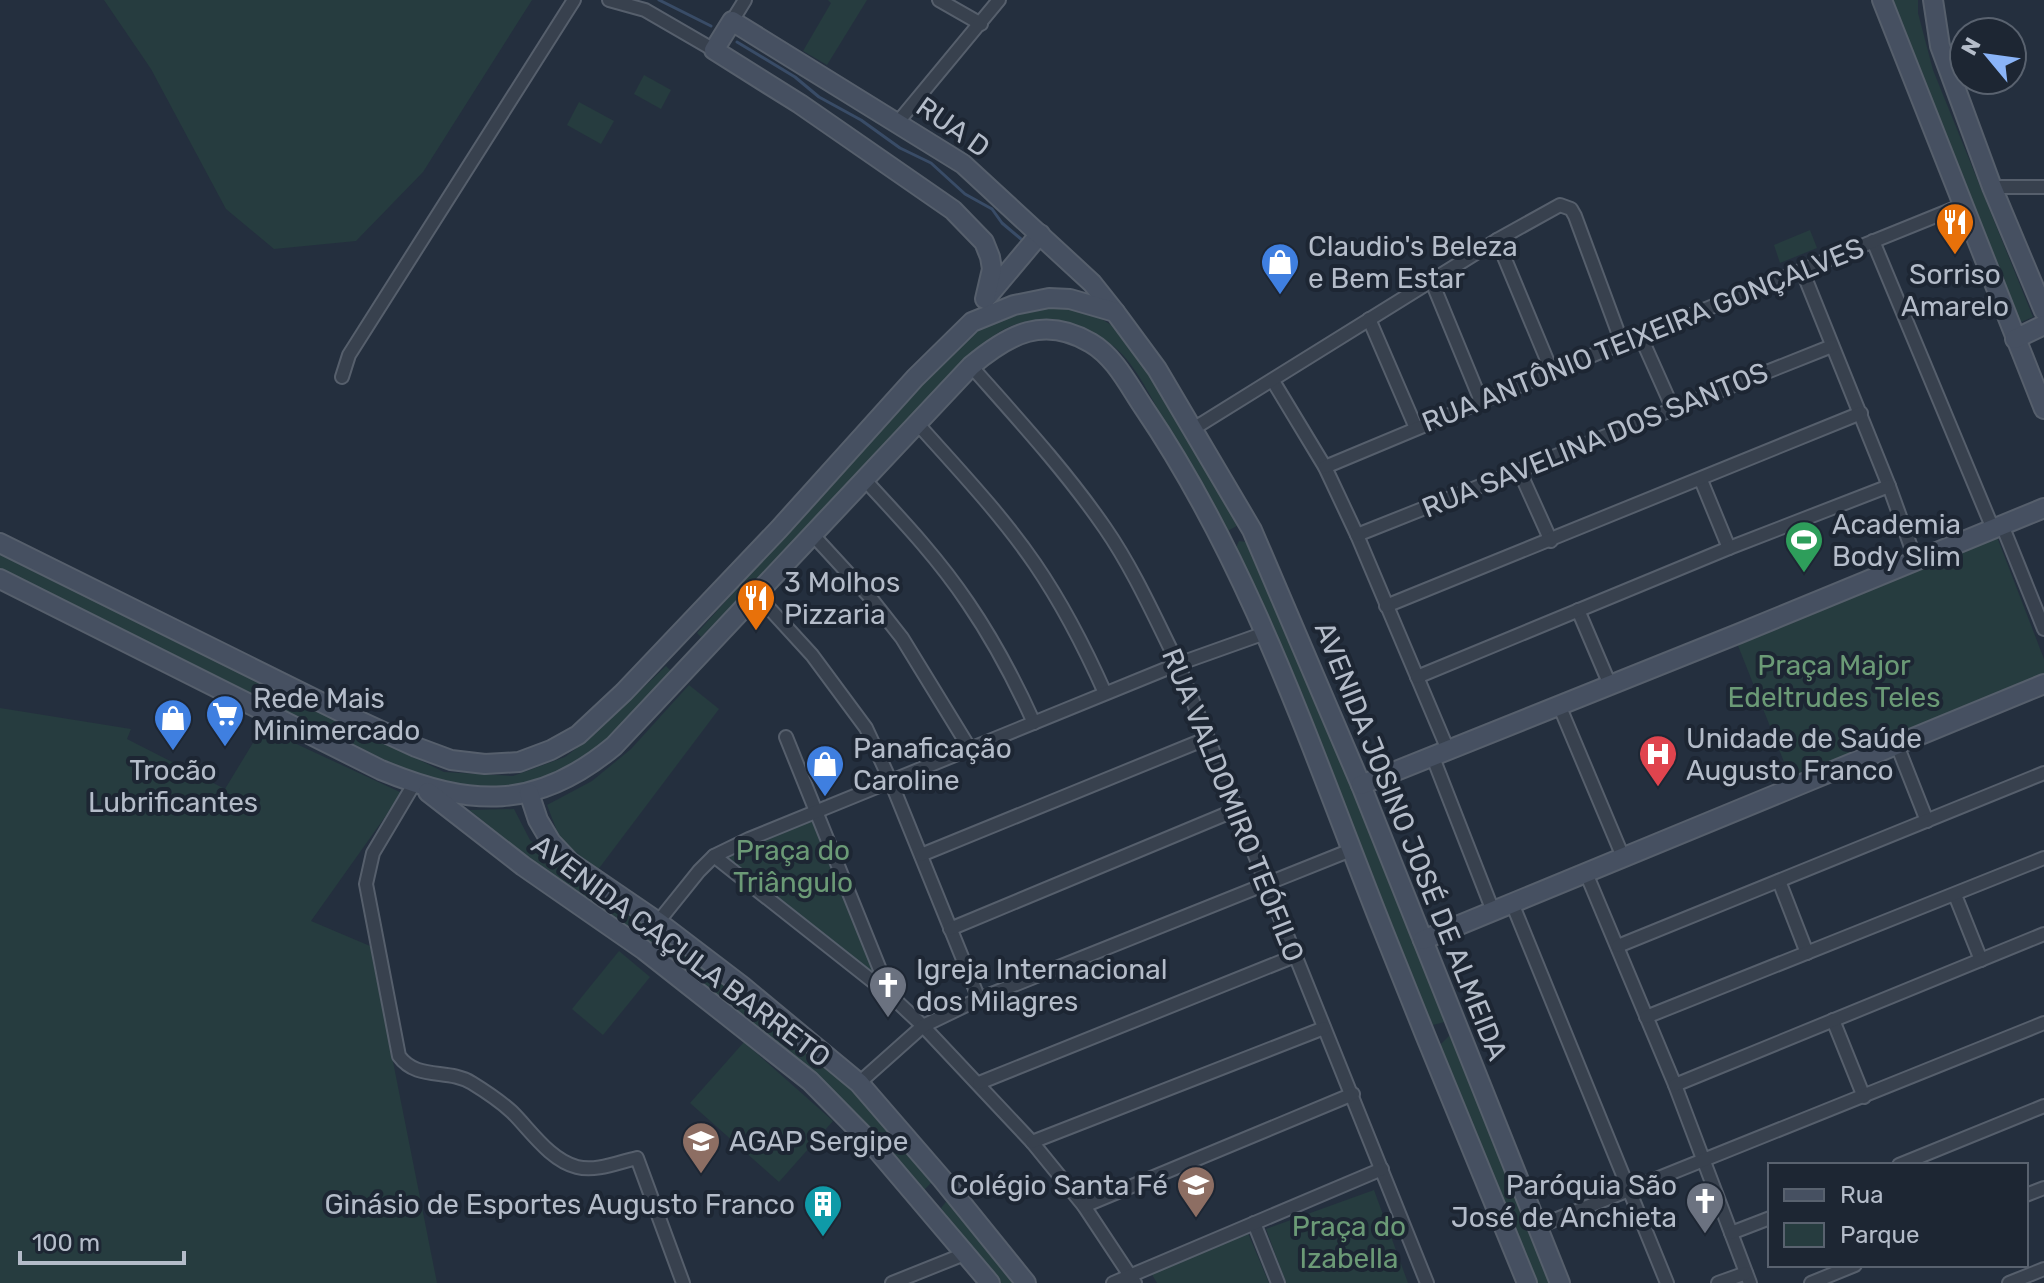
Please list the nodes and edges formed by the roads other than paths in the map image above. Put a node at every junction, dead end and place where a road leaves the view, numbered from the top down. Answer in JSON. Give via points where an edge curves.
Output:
{"nodes":[{"id":1,"x":574,"y":0,"type":"edge"},
{"id":2,"x":609,"y":0,"type":"edge"},
{"id":3,"x":745,"y":0,"type":"edge"},
{"id":4,"x":939,"y":0,"type":"edge"},
{"id":5,"x":999,"y":0,"type":"edge"},
{"id":6,"x":1882,"y":0,"type":"edge"},
{"id":7,"x":1937,"y":9,"type":"edge"},
{"id":8,"x":732,"y":21,"type":"junction"},
{"id":9,"x":981,"y":24,"type":"junction"},
{"id":10,"x":714,"y":50,"type":"junction"},
{"id":11,"x":898,"y":122,"type":"junction"},
{"id":12,"x":1992,"y":187,"type":"junction"},
{"id":13,"x":2044,"y":187,"type":"edge"},
{"id":14,"x":1963,"y":205,"type":"junction"},
{"id":15,"x":1040,"y":234,"type":"junction"},
{"id":16,"x":1497,"y":240,"type":"junction"},
{"id":17,"x":1873,"y":241,"type":"junction"},
{"id":18,"x":1802,"y":270,"type":"junction"},
{"id":19,"x":1432,"y":282,"type":"junction"},
{"id":20,"x":985,"y":299,"type":"junction"},
{"id":21,"x":2044,"y":311,"type":"edge"},
{"id":22,"x":1115,"y":312,"type":"junction"},
{"id":23,"x":1369,"y":319,"type":"junction"},
{"id":24,"x":972,"y":322,"type":"junction"},
{"id":25,"x":2044,"y":325,"type":"edge"},
{"id":26,"x":1640,"y":335,"type":"junction"},
{"id":27,"x":2015,"y":339,"type":"junction"},
{"id":28,"x":1622,"y":343,"type":"junction"},
{"id":29,"x":1832,"y":346,"type":"junction"},
{"id":30,"x":971,"y":366,"type":"junction"},
{"id":31,"x":1552,"y":372,"type":"junction"},
{"id":32,"x":342,"y":377,"type":"dead end"},
{"id":33,"x":1273,"y":381,"type":"junction"},
{"id":34,"x":1481,"y":401,"type":"junction"},
{"id":35,"x":1673,"y":409,"type":"junction"},
{"id":36,"x":2044,"y":409,"type":"edge"},
{"id":37,"x":1861,"y":413,"type":"junction"},
{"id":38,"x":916,"y":422,"type":"junction"},
{"id":39,"x":1416,"y":428,"type":"junction"},
{"id":40,"x":1193,"y":429,"type":"junction"},
{"id":41,"x":1325,"y":467,"type":"junction"},
{"id":42,"x":1519,"y":470,"type":"junction"},
{"id":43,"x":864,"y":479,"type":"junction"},
{"id":44,"x":1701,"y":480,"type":"junction"},
{"id":45,"x":1889,"y":486,"type":"junction"},
{"id":46,"x":2044,"y":508,"type":"edge"},
{"id":47,"x":1998,"y":527,"type":"junction"},
{"id":48,"x":1252,"y":530,"type":"junction"},
{"id":49,"x":812,"y":534,"type":"junction"},
{"id":50,"x":1357,"y":535,"type":"junction"},
{"id":51,"x":1551,"y":541,"type":"junction"},
{"id":52,"x":0,"y":543,"type":"edge"},
{"id":53,"x":1226,"y":545,"type":"junction"},
{"id":54,"x":1729,"y":548,"type":"junction"},
{"id":55,"x":1916,"y":561,"type":"junction"},
{"id":56,"x":736,"y":573,"type":"junction"},
{"id":57,"x":0,"y":579,"type":"edge"},
{"id":58,"x":757,"y":595,"type":"junction"},
{"id":59,"x":1386,"y":606,"type":"junction"},
{"id":60,"x":1578,"y":610,"type":"junction"},
{"id":61,"x":2044,"y":629,"type":"edge"},
{"id":62,"x":1265,"y":633,"type":"junction"},
{"id":63,"x":1178,"y":664,"type":"junction"},
{"id":64,"x":1417,"y":677,"type":"junction"},
{"id":65,"x":2044,"y":684,"type":"edge"},
{"id":66,"x":1610,"y":685,"type":"junction"},
{"id":67,"x":1105,"y":693,"type":"junction"},
{"id":68,"x":1559,"y":705,"type":"junction"},
{"id":69,"x":605,"y":710,"type":"junction"},
{"id":70,"x":1034,"y":723,"type":"junction"},
{"id":71,"x":634,"y":725,"type":"junction"},
{"id":72,"x":786,"y":737,"type":"dead end"},
{"id":73,"x":1208,"y":738,"type":"junction"},
{"id":74,"x":1897,"y":745,"type":"junction"},
{"id":75,"x":970,"y":749,"type":"junction"},
{"id":76,"x":1440,"y":752,"type":"junction"},
{"id":77,"x":2044,"y":773,"type":"edge"},
{"id":78,"x":891,"y":782,"type":"junction"},
{"id":79,"x":417,"y":785,"type":"junction"},
{"id":80,"x":1361,"y":785,"type":"junction"},
{"id":81,"x":529,"y":793,"type":"junction"},
{"id":82,"x":1238,"y":809,"type":"junction"},
{"id":83,"x":818,"y":812,"type":"junction"},
{"id":84,"x":1927,"y":821,"type":"junction"},
{"id":85,"x":1351,"y":850,"type":"junction"},
{"id":86,"x":921,"y":855,"type":"junction"},
{"id":87,"x":714,"y":856,"type":"junction"},
{"id":88,"x":1623,"y":857,"type":"junction"},
{"id":89,"x":2044,"y":858,"type":"edge"},
{"id":90,"x":1586,"y":873,"type":"junction"},
{"id":91,"x":1779,"y":881,"type":"junction"},
{"id":92,"x":1267,"y":883,"type":"junction"},
{"id":93,"x":1955,"y":895,"type":"junction"},
{"id":94,"x":1512,"y":903,"type":"junction"},
{"id":95,"x":1493,"y":911,"type":"junction"},
{"id":96,"x":658,"y":922,"type":"junction"},
{"id":97,"x":950,"y":929,"type":"junction"},
{"id":98,"x":2044,"y":934,"type":"edge"},
{"id":99,"x":1423,"y":940,"type":"junction"},
{"id":100,"x":1618,"y":946,"type":"junction"},
{"id":101,"x":1807,"y":953,"type":"junction"},
{"id":102,"x":1295,"y":956,"type":"junction"},
{"id":103,"x":1981,"y":960,"type":"junction"},
{"id":104,"x":890,"y":995,"type":"junction"},
{"id":105,"x":979,"y":999,"type":"junction"},
{"id":106,"x":1646,"y":1017,"type":"junction"},
{"id":107,"x":1833,"y":1020,"type":"junction"},
{"id":108,"x":2044,"y":1023,"type":"edge"},
{"id":109,"x":1456,"y":1025,"type":"junction"},
{"id":110,"x":923,"y":1026,"type":"junction"},
{"id":111,"x":1324,"y":1028,"type":"junction"},
{"id":112,"x":1425,"y":1037,"type":"junction"},
{"id":113,"x":859,"y":1083,"type":"junction"},
{"id":114,"x":979,"y":1083,"type":"junction"},
{"id":115,"x":1675,"y":1085,"type":"junction"},
{"id":116,"x":1353,"y":1094,"type":"junction"},
{"id":117,"x":1864,"y":1097,"type":"junction"},
{"id":118,"x":2044,"y":1106,"type":"edge"},
{"id":119,"x":1032,"y":1142,"type":"junction"},
{"id":120,"x":1703,"y":1159,"type":"junction"},
{"id":121,"x":1904,"y":1163,"type":"edge"},
{"id":122,"x":1382,"y":1169,"type":"junction"},
{"id":123,"x":942,"y":1179,"type":"junction"},
{"id":124,"x":1631,"y":1190,"type":"junction"},
{"id":125,"x":921,"y":1200,"type":"junction"},
{"id":126,"x":1084,"y":1206,"type":"junction"},
{"id":127,"x":1768,"y":1219,"type":"edge"},
{"id":128,"x":1254,"y":1223,"type":"junction"},
{"id":129,"x":1537,"y":1227,"type":"junction"},
{"id":130,"x":1731,"y":1233,"type":"junction"},
{"id":131,"x":967,"y":1253,"type":"junction"},
{"id":132,"x":1850,"y":1267,"type":"edge"},
{"id":133,"x":2044,"y":1269,"type":"edge"},
{"id":134,"x":1748,"y":1278,"type":"edge"},
{"id":135,"x":1132,"y":1280,"type":"edge"},
{"id":136,"x":683,"y":1283,"type":"edge"},
{"id":137,"x":892,"y":1283,"type":"edge"},
{"id":138,"x":990,"y":1283,"type":"edge"},
{"id":139,"x":1026,"y":1283,"type":"edge"},
{"id":140,"x":1113,"y":1283,"type":"edge"},
{"id":141,"x":1278,"y":1283,"type":"edge"},
{"id":142,"x":1427,"y":1283,"type":"edge"},
{"id":143,"x":1527,"y":1283,"type":"edge"},
{"id":144,"x":1560,"y":1283,"type":"edge"},
{"id":145,"x":1667,"y":1283,"type":"edge"},
{"id":146,"x":1718,"y":1283,"type":"edge"},
{"id":147,"x":1811,"y":1283,"type":"edge"},
{"id":148,"x":2009,"y":1283,"type":"edge"}],
"edges":[{"from":1,"to":32,"type":"street","via":[[349,355]]},
{"from":2,"to":10,"type":"street","via":[[645,10]]},
{"from":3,"to":8,"type":"street"},
{"from":4,"to":9,"type":"street"},
{"from":5,"to":9,"type":"street"},
{"from":6,"to":14,"type":"main road"},
{"from":7,"to":12,"type":"main road","via":[[1940,46]]},
{"from":8,"to":10,"type":"main road"},
{"from":8,"to":11,"type":"main road","name":"RUA D"},
{"from":9,"to":11,"type":"street"},
{"from":10,"to":20,"type":"main road","via":[[953,210],[984,242],[990,257]]},
{"from":11,"to":15,"type":"main road","name":"RUA D","via":[[963,164]]},
{"from":12,"to":13,"type":"street"},
{"from":12,"to":21,"type":"main road"},
{"from":14,"to":17,"type":"street","name":"RUA ANTÔNIO TEIXEIRA GONÇALVES"},
{"from":14,"to":27,"type":"main road"},
{"from":15,"to":20,"type":"main road"},
{"from":15,"to":22,"type":"main road","name":"RUA D"},
{"from":16,"to":19,"type":"street"},
{"from":16,"to":28,"type":"street","via":[[1560,205],[1571,209]]},
{"from":16,"to":31,"type":"street"},
{"from":17,"to":18,"type":"street","name":"RUA ANTÔNIO TEIXEIRA GONÇALVES"},
{"from":17,"to":47,"type":"street"},
{"from":18,"to":26,"type":"street","name":"RUA ANTÔNIO TEIXEIRA GONÇALVES"},
{"from":18,"to":29,"type":"street"},
{"from":19,"to":23,"type":"street"},
{"from":19,"to":34,"type":"street"},
{"from":20,"to":24,"type":"main road"},
{"from":22,"to":24,"type":"main road","via":[[1049,298]]},
{"from":22,"to":40,"type":"main road","name":"RUA D"},
{"from":23,"to":33,"type":"street"},
{"from":23,"to":39,"type":"street"},
{"from":24,"to":56,"type":"main road"},
{"from":25,"to":27,"type":"main road"},
{"from":26,"to":28,"type":"street","name":"RUA ANTÔNIO TEIXEIRA GONÇALVES"},
{"from":26,"to":35,"type":"street"},
{"from":27,"to":36,"type":"main road"},
{"from":28,"to":31,"type":"street","name":"RUA ANTÔNIO TEIXEIRA GONÇALVES"},
{"from":29,"to":35,"type":"street","name":"RUA SAVELINA DOS SANTOS"},
{"from":29,"to":37,"type":"street"},
{"from":30,"to":38,"type":"main road","name":"AVENIDA JOSINO JOSÉ DE ALMEIDA"},
{"from":30,"to":53,"type":"main road","name":"AVENIDA JOSINO JOSÉ DE ALMEIDA","via":[[1021,332],[1070,332],[1094,344],[1113,362],[1173,450]]},
{"from":30,"to":63,"type":"street","name":"RUA VALDOMIRO TEÓFILO","via":[[1061,468],[1105,528]]},
{"from":31,"to":34,"type":"street","name":"RUA ANTÔNIO TEIXEIRA GONÇALVES"},
{"from":33,"to":40,"type":"street"},
{"from":33,"to":41,"type":"street"},
{"from":34,"to":39,"type":"street","name":"RUA ANTÔNIO TEIXEIRA GONÇALVES"},
{"from":35,"to":42,"type":"street","name":"RUA SAVELINA DOS SANTOS"},
{"from":37,"to":44,"type":"street"},
{"from":37,"to":45,"type":"street"},
{"from":38,"to":43,"type":"main road","name":"AVENIDA JOSINO JOSÉ DE ALMEIDA"},
{"from":38,"to":67,"type":"street","via":[[1035,564],[1076,630]]},
{"from":39,"to":41,"type":"street","name":"RUA ANTÔNIO TEIXEIRA GONÇALVES"},
{"from":40,"to":48,"type":"main road","name":"AVENIDA JOSINO JOSÉ DE ALMEIDA"},
{"from":41,"to":50,"type":"street"},
{"from":42,"to":50,"type":"street","name":"RUA SAVELINA DOS SANTOS"},
{"from":42,"to":51,"type":"street"},
{"from":43,"to":49,"type":"main road","name":"AVENIDA JOSINO JOSÉ DE ALMEIDA"},
{"from":43,"to":70,"type":"street","via":[[968,602]]},
{"from":44,"to":51,"type":"street"},
{"from":44,"to":54,"type":"street"},
{"from":45,"to":54,"type":"street"},
{"from":45,"to":55,"type":"street"},
{"from":46,"to":47,"type":"main road"},
{"from":47,"to":55,"type":"main road"},
{"from":47,"to":61,"type":"street"},
{"from":48,"to":53,"type":"main road"},
{"from":48,"to":80,"type":"main road","name":"AVENIDA JOSINO JOSÉ DE ALMEIDA"},
{"from":49,"to":58,"type":"main road","name":"AVENIDA JOSINO JOSÉ DE ALMEIDA"},
{"from":49,"to":75,"type":"street","via":[[902,638]]},
{"from":50,"to":59,"type":"street"},
{"from":51,"to":59,"type":"street"},
{"from":52,"to":69,"type":"main road","via":[[353,718],[451,760],[519,762],[578,735]]},
{"from":53,"to":62,"type":"main road","name":"AVENIDA JOSINO JOSÉ DE ALMEIDA"},
{"from":54,"to":60,"type":"street"},
{"from":55,"to":66,"type":"main road"},
{"from":56,"to":58,"type":"main road","via":[[733,588],[692,631],[693,642],[703,643]]},
{"from":56,"to":69,"type":"main road"},
{"from":57,"to":79,"type":"main road"},
{"from":58,"to":71,"type":"main road"},
{"from":58,"to":78,"type":"street","via":[[836,685],[866,728]]},
{"from":59,"to":64,"type":"street"},
{"from":60,"to":64,"type":"street"},
{"from":60,"to":66,"type":"street"},
{"from":62,"to":63,"type":"street"},
{"from":62,"to":85,"type":"main road","name":"AVENIDA JOSINO JOSÉ DE ALMEIDA"},
{"from":63,"to":67,"type":"street"},
{"from":63,"to":73,"type":"street","name":"RUA VALDOMIRO TEÓFILO"},
{"from":64,"to":76,"type":"street"},
{"from":65,"to":74,"type":"main road"},
{"from":66,"to":68,"type":"main road"},
{"from":67,"to":70,"type":"street"},
{"from":68,"to":76,"type":"main road"},
{"from":68,"to":88,"type":"street"},
{"from":69,"to":71,"type":"main road","via":[[665,658],[675,660],[678,673]]},
{"from":70,"to":75,"type":"street"},
{"from":71,"to":81,"type":"main road","via":[[578,774]]},
{"from":72,"to":83,"type":"street"},
{"from":73,"to":82,"type":"street","name":"RUA VALDOMIRO TEÓFILO"},
{"from":73,"to":86,"type":"street"},
{"from":74,"to":84,"type":"street"},
{"from":74,"to":88,"type":"main road"},
{"from":75,"to":78,"type":"street"},
{"from":76,"to":80,"type":"main road"},
{"from":76,"to":95,"type":"street"},
{"from":77,"to":84,"type":"street"},
{"from":78,"to":83,"type":"street"},
{"from":78,"to":86,"type":"street"},
{"from":79,"to":81,"type":"main road","via":[[470,797]]},
{"from":79,"to":125,"type":"main road","name":"AVENIDA CAÇULA BARRETO","via":[[644,950],[810,1081]]},
{"from":79,"to":136,"type":"street","via":[[373,853],[366,884],[399,1056],[421,1072],[469,1081],[509,1110],[564,1163],[593,1169],[637,1158]]},
{"from":80,"to":99,"type":"main road","name":"AVENIDA JOSINO JOSÉ DE ALMEIDA"},
{"from":81,"to":96,"type":"main road","name":"AVENIDA CAÇULA BARRETO","via":[[551,842],[595,881],[638,901]]},
{"from":82,"to":92,"type":"street","name":"RUA VALDOMIRO TEÓFILO"},
{"from":82,"to":97,"type":"street"},
{"from":83,"to":87,"type":"street"},
{"from":83,"to":104,"type":"street"},
{"from":84,"to":91,"type":"street"},
{"from":85,"to":92,"type":"street"},
{"from":85,"to":112,"type":"main road","name":"AVENIDA JOSINO JOSÉ DE ALMEIDA"},
{"from":86,"to":97,"type":"street"},
{"from":87,"to":96,"type":"street"},
{"from":87,"to":104,"type":"street"},
{"from":88,"to":90,"type":"main road"},
{"from":89,"to":93,"type":"street"},
{"from":90,"to":94,"type":"main road"},
{"from":90,"to":100,"type":"street"},
{"from":91,"to":100,"type":"street"},
{"from":91,"to":101,"type":"street"},
{"from":92,"to":102,"type":"street","name":"RUA VALDOMIRO TEÓFILO"},
{"from":92,"to":105,"type":"street"},
{"from":93,"to":101,"type":"street"},
{"from":93,"to":103,"type":"street"},
{"from":94,"to":95,"type":"main road"},
{"from":94,"to":124,"type":"street"},
{"from":95,"to":99,"type":"main road"},
{"from":96,"to":113,"type":"main road","name":"AVENIDA CAÇULA BARRETO"},
{"from":97,"to":105,"type":"street"},
{"from":98,"to":103,"type":"street"},
{"from":99,"to":109,"type":"main road","name":"AVENIDA JOSINO JOSÉ DE ALMEIDA"},
{"from":100,"to":106,"type":"street"},
{"from":101,"to":106,"type":"street"},
{"from":102,"to":111,"type":"street","name":"RUA VALDOMIRO TEÓFILO"},
{"from":102,"to":114,"type":"street"},
{"from":103,"to":107,"type":"street"},
{"from":104,"to":110,"type":"street"},
{"from":105,"to":110,"type":"street"},
{"from":106,"to":115,"type":"street"},
{"from":107,"to":115,"type":"street"},
{"from":107,"to":117,"type":"street"},
{"from":108,"to":117,"type":"street"},
{"from":109,"to":112,"type":"main road"},
{"from":109,"to":129,"type":"main road","name":"AVENIDA JOSINO JOSÉ DE ALMEIDA"},
{"from":110,"to":113,"type":"street"},
{"from":110,"to":114,"type":"street"},
{"from":111,"to":116,"type":"street","name":"RUA VALDOMIRO TEÓFILO"},
{"from":111,"to":119,"type":"street"},
{"from":112,"to":143,"type":"main road","name":"AVENIDA JOSINO JOSÉ DE ALMEIDA"},
{"from":113,"to":123,"type":"main road","name":"AVENIDA CAÇULA BARRETO"},
{"from":114,"to":119,"type":"street"},
{"from":115,"to":120,"type":"street"},
{"from":116,"to":122,"type":"street","name":"RUA VALDOMIRO TEÓFILO"},
{"from":116,"to":126,"type":"street"},
{"from":117,"to":120,"type":"street"},
{"from":118,"to":121,"type":"street"},
{"from":119,"to":126,"type":"street"},
{"from":120,"to":124,"type":"street"},
{"from":120,"to":130,"type":"street"},
{"from":122,"to":128,"type":"street"},
{"from":122,"to":142,"type":"street","name":"RUA VALDOMIRO TEÓFILO"},
{"from":123,"to":125,"type":"main road"},
{"from":123,"to":139,"type":"main road","name":"AVENIDA CAÇULA BARRETO"},
{"from":124,"to":129,"type":"street"},
{"from":124,"to":145,"type":"street"},
{"from":125,"to":131,"type":"main road","name":"AVENIDA CAÇULA BARRETO"},
{"from":126,"to":135,"type":"street"},
{"from":127,"to":130,"type":"street"},
{"from":128,"to":135,"type":"street"},
{"from":128,"to":141,"type":"street"},
{"from":129,"to":144,"type":"main road","name":"AVENIDA JOSINO JOSÉ DE ALMEIDA"},
{"from":130,"to":134,"type":"street"},
{"from":131,"to":137,"type":"street"},
{"from":131,"to":138,"type":"main road","name":"AVENIDA CAÇULA BARRETO"},
{"from":132,"to":147,"type":"street"},
{"from":133,"to":148,"type":"street"},
{"from":134,"to":146,"type":"street"},
{"from":135,"to":140,"type":"street"}]}
